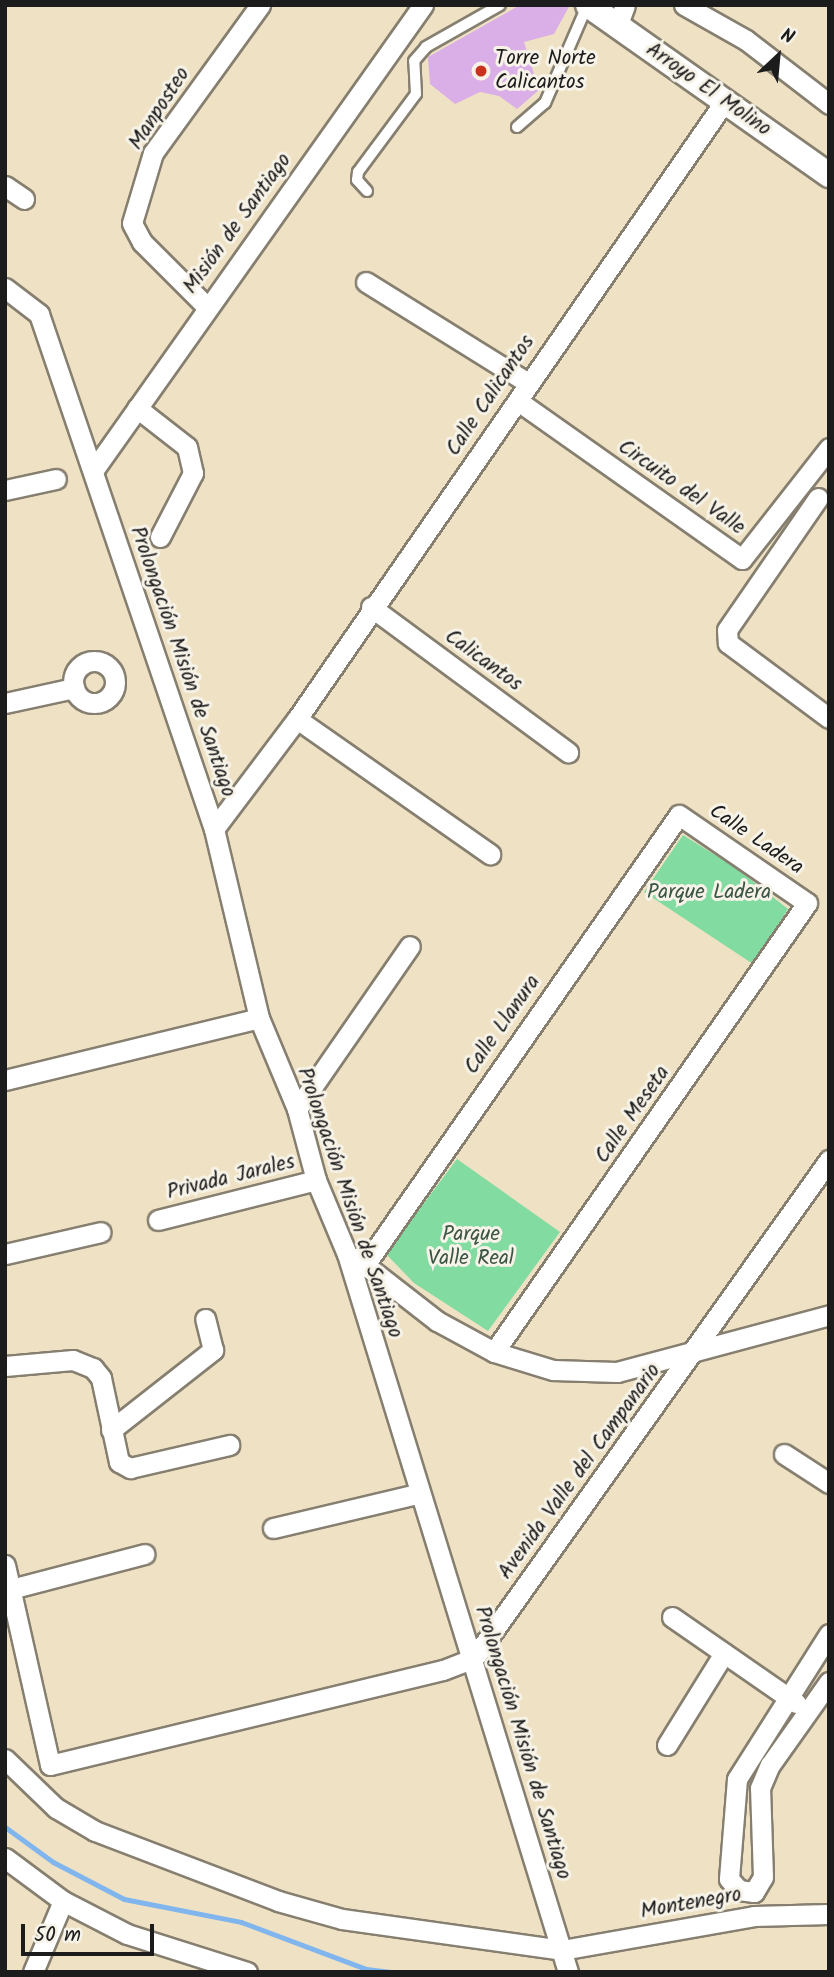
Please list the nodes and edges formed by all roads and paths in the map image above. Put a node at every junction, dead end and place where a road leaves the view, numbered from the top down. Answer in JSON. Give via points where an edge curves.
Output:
{"nodes":[{"id":1,"x":260,"y":5,"type":"edge"},
{"id":2,"x":423,"y":5,"type":"edge"},
{"id":3,"x":500,"y":5,"type":"edge"},
{"id":4,"x":588,"y":5,"type":"edge"},
{"id":5,"x":684,"y":5,"type":"edge"},
{"id":6,"x":621,"y":16,"type":"edge"},
{"id":7,"x":725,"y":101,"type":"junction"},
{"id":8,"x":829,"y":104,"type":"edge"},
{"id":9,"x":517,"y":127,"type":"dead end"},
{"id":10,"x":829,"y":175,"type":"edge"},
{"id":11,"x":5,"y":186,"type":"edge"},
{"id":12,"x":367,"y":191,"type":"dead end"},
{"id":13,"x":24,"y":199,"type":"dead end"},
{"id":14,"x":366,"y":282,"type":"dead end"},
{"id":15,"x":5,"y":288,"type":"edge"},
{"id":16,"x":207,"y":307,"type":"junction"},
{"id":17,"x":528,"y":383,"type":"junction"},
{"id":18,"x":518,"y":401,"type":"junction"},
{"id":19,"x":137,"y":408,"type":"junction"},
{"id":20,"x":829,"y":448,"type":"edge"},
{"id":21,"x":93,"y":471,"type":"junction"},
{"id":22,"x":56,"y":479,"type":"dead end"},
{"id":23,"x":799,"y":485,"type":"junction"},
{"id":24,"x":5,"y":490,"type":"edge"},
{"id":25,"x":824,"y":502,"type":"edge"},
{"id":26,"x":160,"y":537,"type":"dead end"},
{"id":27,"x":371,"y":607,"type":"junction"},
{"id":28,"x":74,"y":688,"type":"dead end"},
{"id":29,"x":5,"y":703,"type":"edge"},
{"id":30,"x":829,"y":718,"type":"edge"},
{"id":31,"x":297,"y":719,"type":"junction"},
{"id":32,"x":568,"y":752,"type":"dead end"},
{"id":33,"x":679,"y":816,"type":"joint"},
{"id":34,"x":214,"y":829,"type":"junction"},
{"id":35,"x":490,"y":854,"type":"dead end"},
{"id":36,"x":807,"y":903,"type":"joint"},
{"id":37,"x":410,"y":946,"type":"dead end"},
{"id":38,"x":259,"y":1018,"type":"junction"},
{"id":39,"x":5,"y":1080,"type":"edge"},
{"id":40,"x":297,"y":1109,"type":"junction"},
{"id":41,"x":829,"y":1160,"type":"edge"},
{"id":42,"x":316,"y":1180,"type":"junction"},
{"id":43,"x":158,"y":1220,"type":"dead end"},
{"id":44,"x":101,"y":1232,"type":"dead end"},
{"id":45,"x":5,"y":1254,"type":"edge"},
{"id":46,"x":347,"y":1254,"type":"junction"},
{"id":47,"x":367,"y":1262,"type":"junction"},
{"id":48,"x":829,"y":1315,"type":"edge"},
{"id":49,"x":205,"y":1319,"type":"dead end"},
{"id":50,"x":698,"y":1348,"type":"junction"},
{"id":51,"x":495,"y":1352,"type":"junction"},
{"id":52,"x":11,"y":1366,"type":"edge"},
{"id":53,"x":111,"y":1430,"type":"junction"},
{"id":54,"x":229,"y":1446,"type":"dead end"},
{"id":55,"x":784,"y":1454,"type":"dead end"},
{"id":56,"x":829,"y":1483,"type":"edge"},
{"id":57,"x":417,"y":1494,"type":"junction"},
{"id":58,"x":273,"y":1528,"type":"dead end"},
{"id":59,"x":144,"y":1554,"type":"dead end"},
{"id":60,"x":5,"y":1565,"type":"edge"},
{"id":61,"x":11,"y":1589,"type":"junction"},
{"id":62,"x":672,"y":1617,"type":"dead end"},
{"id":63,"x":829,"y":1634,"type":"edge"},
{"id":64,"x":724,"y":1653,"type":"junction"},
{"id":65,"x":474,"y":1658,"type":"junction"},
{"id":66,"x":829,"y":1682,"type":"edge"},
{"id":67,"x":786,"y":1696,"type":"junction"},
{"id":68,"x":808,"y":1711,"type":"junction"},
{"id":69,"x":667,"y":1745,"type":"dead end"},
{"id":70,"x":5,"y":1759,"type":"edge"},
{"id":71,"x":50,"y":1765,"type":"junction"},
{"id":72,"x":31,"y":1785,"type":"junction"},
{"id":73,"x":5,"y":1858,"type":"edge"},
{"id":74,"x":64,"y":1901,"type":"junction"},
{"id":75,"x":829,"y":1914,"type":"edge"},
{"id":76,"x":566,"y":1963,"type":"edge"},
{"id":77,"x":223,"y":1969,"type":"edge"},
{"id":78,"x":33,"y":1972,"type":"edge"},
{"id":79,"x":247,"y":1972,"type":"edge"}],
"edges":[{"from":1,"to":16,"type":"street","name":"Manposteo","via":[[153,153],[132,223],[142,242]]},
{"from":2,"to":16,"type":"street","name":"Misión de Santiago"},
{"from":3,"to":12,"type":"lane","via":[[426,47],[414,61],[416,94],[358,172],[357,180]]},
{"from":4,"to":6,"type":"street","name":"Arroyo El Molino"},
{"from":4,"to":9,"type":"lane","via":[[545,103]]},
{"from":5,"to":8,"type":"street","via":[[746,40]]},
{"from":6,"to":7,"type":"street","name":"Arroyo El Molino"},
{"from":7,"to":10,"type":"street","name":"Arroyo El Molino"},
{"from":7,"to":17,"type":"street","name":"Calle Calicantos"},
{"from":11,"to":13,"type":"street"},
{"from":14,"to":17,"type":"street"},
{"from":15,"to":21,"type":"street","name":"Prolongación Misión de Santiago","via":[[39,314]]},
{"from":16,"to":19,"type":"street","name":"Misión de Santiago"},
{"from":17,"to":18,"type":"street","name":"Calle Calicantos"},
{"from":18,"to":23,"type":"street","name":"Circuito del Valle","via":[[742,559]]},
{"from":18,"to":27,"type":"street","name":"Calle Calicantos"},
{"from":19,"to":21,"type":"street","name":"Misión de Santiago"},
{"from":19,"to":26,"type":"street","via":[[187,447],[193,473]]},
{"from":20,"to":23,"type":"street","name":"Circuito del Valle"},
{"from":21,"to":34,"type":"street","name":"Prolongación Misión de Santiago"},
{"from":22,"to":24,"type":"street"},
{"from":23,"to":25,"type":"street"},
{"from":25,"to":30,"type":"street","via":[[727,630],[728,643]]},
{"from":27,"to":31,"type":"street","name":"Calle Calicantos"},
{"from":27,"to":32,"type":"street","name":"Calicantos"},
{"from":28,"to":29,"type":"street"},
{"from":31,"to":34,"type":"street","name":"Calle Calicantos"},
{"from":31,"to":35,"type":"street"},
{"from":33,"to":36,"type":"street","name":"Calle Ladera"},
{"from":33,"to":47,"type":"street","name":"Calle Llanura"},
{"from":34,"to":38,"type":"street","name":"Prolongación Misión de Santiago"},
{"from":36,"to":51,"type":"street","name":"Calle Meseta"},
{"from":37,"to":40,"type":"street"},
{"from":38,"to":39,"type":"street"},
{"from":38,"to":40,"type":"street","name":"Prolongación Misión de Santiago"},
{"from":40,"to":42,"type":"street","name":"Prolongación Misión de Santiago"},
{"from":41,"to":50,"type":"street","name":"Avenida Valle del Campanario"},
{"from":42,"to":43,"type":"street","name":"Privada Jarales"},
{"from":42,"to":46,"type":"street","name":"Prolongación Misión de Santiago"},
{"from":44,"to":45,"type":"street"},
{"from":46,"to":47,"type":"street"},
{"from":46,"to":57,"type":"street","name":"Prolongación Misión de Santiago"},
{"from":47,"to":51,"type":"street","via":[[437,1321]]},
{"from":48,"to":50,"type":"street"},
{"from":49,"to":53,"type":"street","via":[[213,1350]]},
{"from":50,"to":51,"type":"street","via":[[617,1372],[553,1370]]},
{"from":50,"to":65,"type":"street","name":"Avenida Valle del Campanario"},
{"from":52,"to":53,"type":"street","via":[[73,1360],[93,1368],[101,1378]]},
{"from":53,"to":54,"type":"street","via":[[119,1462],[130,1468]]},
{"from":55,"to":56,"type":"street"},
{"from":57,"to":58,"type":"street"},
{"from":57,"to":65,"type":"street","name":"Prolongación Misión de Santiago"},
{"from":59,"to":61,"type":"street"},
{"from":60,"to":61,"type":"street"},
{"from":61,"to":71,"type":"street"},
{"from":62,"to":64,"type":"street"},
{"from":63,"to":67,"type":"street"},
{"from":64,"to":67,"type":"street"},
{"from":64,"to":69,"type":"street"},
{"from":65,"to":71,"type":"street","via":[[443,1670]]},
{"from":65,"to":76,"type":"street","name":"Prolongación Misión de Santiago"},
{"from":66,"to":68,"type":"street"},
{"from":67,"to":68,"type":"street"},
{"from":67,"to":68,"type":"street","via":[[737,1779],[729,1879],[738,1890],[754,1892],[763,1877],[761,1788],[770,1765]]},
{"from":70,"to":72,"type":"street"},
{"from":71,"to":72,"type":"street"},
{"from":72,"to":76,"type":"street","via":[[94,1831],[278,1901],[342,1919]]},
{"from":73,"to":74,"type":"street"},
{"from":74,"to":77,"type":"street","via":[[157,1946]]},
{"from":74,"to":78,"type":"street"},
{"from":75,"to":76,"type":"street","name":"Montenegro","via":[[754,1916]]},
{"from":77,"to":79,"type":"street"}]}
